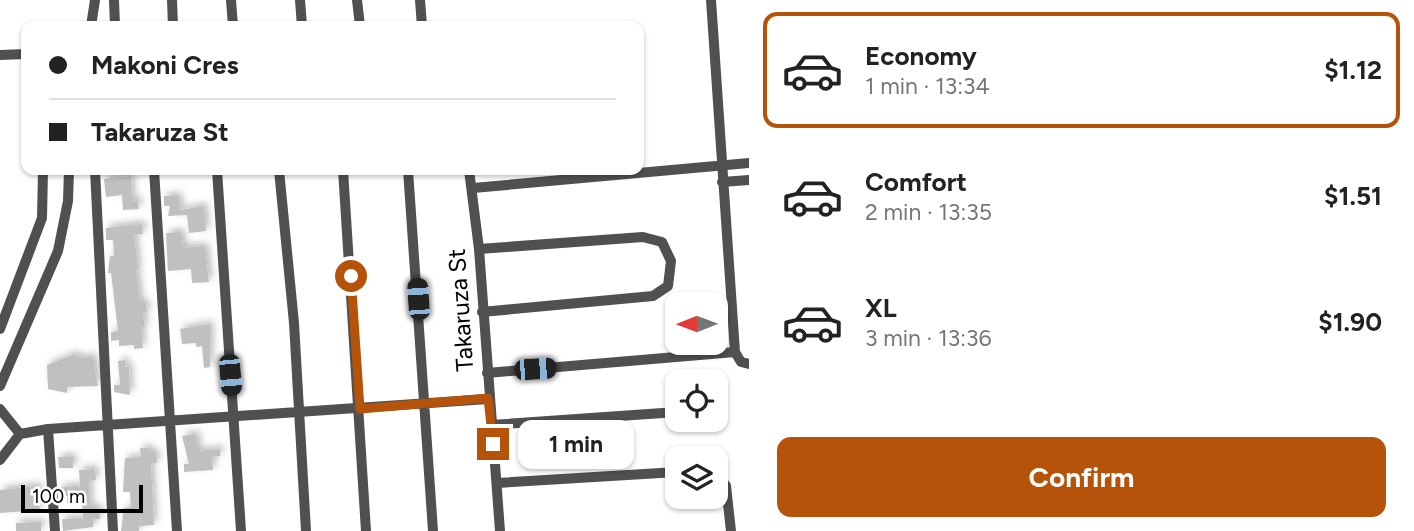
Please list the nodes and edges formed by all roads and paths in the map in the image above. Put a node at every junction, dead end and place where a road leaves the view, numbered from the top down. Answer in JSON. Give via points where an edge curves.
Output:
{"nodes":[{"id":1,"x":95,"y":0,"type":"edge"},
{"id":2,"x":114,"y":0,"type":"edge"},
{"id":3,"x":172,"y":0,"type":"edge"},
{"id":4,"x":231,"y":0,"type":"edge"},
{"id":5,"x":300,"y":0,"type":"edge"},
{"id":6,"x":357,"y":0,"type":"edge"},
{"id":7,"x":420,"y":0,"type":"edge"},
{"id":8,"x":710,"y":0,"type":"edge"},
{"id":9,"x":91,"y":21,"type":"edge"},
{"id":10,"x":115,"y":21,"type":"edge"},
{"id":11,"x":173,"y":21,"type":"edge"},
{"id":12,"x":233,"y":21,"type":"edge"},
{"id":13,"x":302,"y":21,"type":"edge"},
{"id":14,"x":359,"y":21,"type":"edge"},
{"id":15,"x":422,"y":21,"type":"edge"},
{"id":16,"x":21,"y":54,"type":"edge"},
{"id":17,"x":0,"y":55,"type":"edge"},
{"id":18,"x":749,"y":163,"type":"edge"},
{"id":19,"x":720,"y":167,"type":"junction"},
{"id":20,"x":644,"y":173,"type":"edge"},
{"id":21,"x":43,"y":175,"type":"edge"},
{"id":22,"x":69,"y":175,"type":"edge"},
{"id":23,"x":94,"y":175,"type":"edge"},
{"id":24,"x":154,"y":175,"type":"edge"},
{"id":25,"x":217,"y":175,"type":"edge"},
{"id":26,"x":279,"y":175,"type":"edge"},
{"id":27,"x":343,"y":175,"type":"edge"},
{"id":28,"x":408,"y":175,"type":"edge"},
{"id":29,"x":470,"y":175,"type":"edge"},
{"id":30,"x":626,"y":175,"type":"edge"},
{"id":31,"x":749,"y":180,"type":"edge"},
{"id":32,"x":722,"y":182,"type":"junction"},
{"id":33,"x":473,"y":188,"type":"junction"},
{"id":34,"x":479,"y":249,"type":"junction"},
{"id":35,"x":482,"y":312,"type":"junction"},
{"id":36,"x":0,"y":328,"type":"edge"},
{"id":37,"x":735,"y":352,"type":"junction"},
{"id":38,"x":749,"y":364,"type":"edge"},
{"id":39,"x":487,"y":373,"type":"junction"},
{"id":40,"x":1,"y":381,"type":"edge"},
{"id":41,"x":488,"y":398,"type":"junction"},
{"id":42,"x":425,"y":402,"type":"junction"},
{"id":43,"x":0,"y":409,"type":"edge"},
{"id":44,"x":360,"y":409,"type":"junction"},
{"id":45,"x":299,"y":410,"type":"junction"},
{"id":46,"x":665,"y":413,"type":"edge"},
{"id":47,"x":234,"y":415,"type":"junction"},
{"id":48,"x":170,"y":421,"type":"junction"},
{"id":49,"x":107,"y":425,"type":"junction"},
{"id":50,"x":491,"y":425,"type":"junction"},
{"id":51,"x":47,"y":429,"type":"junction"},
{"id":52,"x":20,"y":434,"type":"junction"},
{"id":53,"x":0,"y":460,"type":"edge"},
{"id":54,"x":665,"y":473,"type":"edge"},
{"id":55,"x":497,"y":483,"type":"junction"},
{"id":56,"x":728,"y":504,"type":"edge"},
{"id":57,"x":54,"y":531,"type":"edge"},
{"id":58,"x":113,"y":531,"type":"edge"},
{"id":59,"x":177,"y":531,"type":"edge"},
{"id":60,"x":241,"y":531,"type":"edge"},
{"id":61,"x":306,"y":531,"type":"edge"},
{"id":62,"x":366,"y":531,"type":"edge"},
{"id":63,"x":433,"y":531,"type":"edge"},
{"id":64,"x":500,"y":531,"type":"edge"},
{"id":65,"x":731,"y":531,"type":"edge"}],
"edges":[{"from":1,"to":9,"type":"street"},
{"from":2,"to":10,"type":"street"},
{"from":3,"to":11,"type":"street"},
{"from":4,"to":12,"type":"street"},
{"from":5,"to":13,"type":"street"},
{"from":6,"to":14,"type":"street"},
{"from":7,"to":15,"type":"street"},
{"from":8,"to":19,"type":"street"},
{"from":16,"to":17,"type":"street"},
{"from":18,"to":19,"type":"street"},
{"from":19,"to":20,"type":"street"},
{"from":19,"to":32,"type":"street"},
{"from":21,"to":36,"type":"street","via":[[42,218]]},
{"from":22,"to":40,"type":"street","via":[[58,251]]},
{"from":23,"to":49,"type":"street"},
{"from":24,"to":48,"type":"street"},
{"from":25,"to":47,"type":"street"},
{"from":26,"to":45,"type":"street"},
{"from":27,"to":44,"type":"street"},
{"from":28,"to":42,"type":"street"},
{"from":29,"to":33,"type":"street","name":"Takaruza St"},
{"from":30,"to":33,"type":"street"},
{"from":31,"to":32,"type":"street"},
{"from":32,"to":37,"type":"street"},
{"from":33,"to":34,"type":"street","name":"Takaruza St"},
{"from":34,"to":35,"type":"street","name":"Takaruza St"},
{"from":34,"to":35,"type":"street","via":[[651,238],[662,242],[671,261],[668,286],[653,296]]},
{"from":35,"to":39,"type":"street","name":"Takaruza St"},
{"from":37,"to":38,"type":"street","via":[[741,362]]},
{"from":37,"to":39,"type":"street"},
{"from":39,"to":41,"type":"street","name":"Takaruza St"},
{"from":41,"to":42,"type":"street"},
{"from":41,"to":50,"type":"street","name":"Takaruza St"},
{"from":42,"to":44,"type":"street"},
{"from":42,"to":63,"type":"street"},
{"from":43,"to":52,"type":"street"},
{"from":44,"to":45,"type":"street"},
{"from":44,"to":62,"type":"street"},
{"from":45,"to":47,"type":"street"},
{"from":45,"to":61,"type":"street"},
{"from":46,"to":50,"type":"street"},
{"from":47,"to":48,"type":"street"},
{"from":47,"to":60,"type":"street"},
{"from":48,"to":49,"type":"street"},
{"from":48,"to":59,"type":"street"},
{"from":49,"to":51,"type":"street"},
{"from":49,"to":58,"type":"street"},
{"from":50,"to":55,"type":"street","name":"Takaruza St"},
{"from":51,"to":52,"type":"street"},
{"from":51,"to":57,"type":"street"},
{"from":52,"to":53,"type":"street"},
{"from":54,"to":55,"type":"street"},
{"from":55,"to":64,"type":"street","name":"Takaruza St"},
{"from":56,"to":65,"type":"street"}]}
